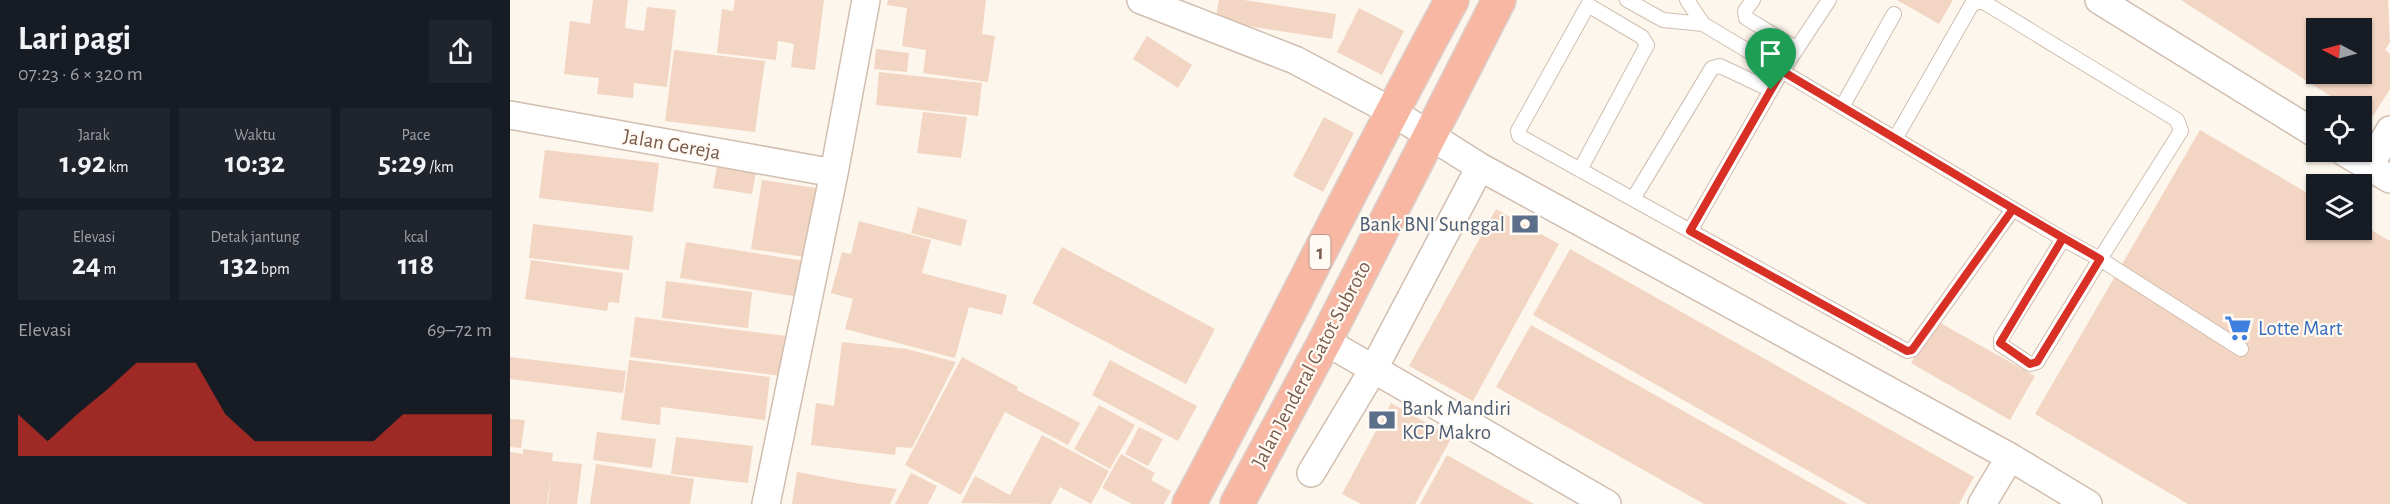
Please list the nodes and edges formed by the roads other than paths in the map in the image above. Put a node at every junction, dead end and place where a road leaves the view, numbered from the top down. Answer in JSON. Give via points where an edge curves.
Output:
{"nodes":[{"id":1,"x":866,"y":0,"type":"edge"},
{"id":2,"x":1141,"y":0,"type":"edge"},
{"id":3,"x":1452,"y":0,"type":"edge"},
{"id":4,"x":1498,"y":0,"type":"edge"},
{"id":5,"x":1627,"y":0,"type":"edge"},
{"id":6,"x":1687,"y":0,"type":"edge"},
{"id":7,"x":1753,"y":0,"type":"edge"},
{"id":8,"x":1829,"y":0,"type":"edge"},
{"id":9,"x":2099,"y":0,"type":"edge"},
{"id":10,"x":1894,"y":14,"type":"dead end"},
{"id":11,"x":1703,"y":24,"type":"junction"},
{"id":12,"x":1797,"y":49,"type":"junction"},
{"id":13,"x":1782,"y":71,"type":"junction"},
{"id":14,"x":1771,"y":90,"type":"junction"},
{"id":15,"x":1842,"y":107,"type":"junction"},
{"id":16,"x":1391,"y":111,"type":"junction"},
{"id":17,"x":510,"y":115,"type":"edge"},
{"id":18,"x":2306,"y":128,"type":"edge"},
{"id":19,"x":2390,"y":130,"type":"edge"},
{"id":20,"x":1430,"y":134,"type":"junction"},
{"id":21,"x":1895,"y":139,"type":"junction"},
{"id":22,"x":2361,"y":162,"type":"edge"},
{"id":23,"x":1480,"y":167,"type":"junction"},
{"id":24,"x":1580,"y":170,"type":"junction"},
{"id":25,"x":834,"y":173,"type":"junction"},
{"id":26,"x":2379,"y":173,"type":"edge"},
{"id":27,"x":1633,"y":199,"type":"junction"},
{"id":28,"x":2013,"y":209,"type":"junction"},
{"id":29,"x":1690,"y":231,"type":"junction"},
{"id":30,"x":2063,"y":238,"type":"junction"},
{"id":31,"x":2100,"y":259,"type":"junction"},
{"id":32,"x":1324,"y":341,"type":"junction"},
{"id":33,"x":2241,"y":349,"type":"dead end"},
{"id":34,"x":1373,"y":370,"type":"junction"},
{"id":35,"x":2010,"y":457,"type":"junction"},
{"id":36,"x":1311,"y":472,"type":"dead end"},
{"id":37,"x":1241,"y":503,"type":"edge"},
{"id":38,"x":766,"y":504,"type":"edge"},
{"id":39,"x":1189,"y":504,"type":"edge"},
{"id":40,"x":1607,"y":504,"type":"edge"},
{"id":41,"x":1982,"y":504,"type":"edge"},
{"id":42,"x":2088,"y":504,"type":"edge"}],
"edges":[{"from":1,"to":25,"type":"street"},
{"from":2,"to":16,"type":"street","via":[[1295,60]]},
{"from":3,"to":16,"type":"highway","name":"Jalan Jenderal Gatot Subroto","number":"1"},
{"from":4,"to":20,"type":"highway","name":"Jalan Jenderal Gatot Subroto","number":"1"},
{"from":5,"to":11,"type":"lane","via":[[1663,20]]},
{"from":6,"to":11,"type":"lane"},
{"from":7,"to":12,"type":"lane","via":[[1745,11],[1746,18]]},
{"from":8,"to":12,"type":"lane"},
{"from":9,"to":18,"type":"street"},
{"from":10,"to":15,"type":"lane"},
{"from":11,"to":13,"type":"lane"},
{"from":12,"to":13,"type":"lane"},
{"from":13,"to":14,"type":"lane"},
{"from":13,"to":15,"type":"lane"},
{"from":14,"to":27,"type":"lane","via":[[1720,66],[1712,68]]},
{"from":14,"to":29,"type":"lane"},
{"from":15,"to":21,"type":"lane"},
{"from":16,"to":20,"type":"street"},
{"from":16,"to":39,"type":"highway","name":"Jalan Jenderal Gatot Subroto","number":"1"},
{"from":17,"to":25,"type":"street","name":"Jalan Gereja"},
{"from":19,"to":26,"type":"street"},
{"from":20,"to":23,"type":"street"},
{"from":20,"to":32,"type":"highway","name":"Jalan Jenderal Gatot Subroto","number":"1"},
{"from":21,"to":28,"type":"lane"},
{"from":21,"to":31,"type":"lane","via":[[1972,4],[1982,2],[2181,125],[2181,131]]},
{"from":22,"to":26,"type":"street"},
{"from":23,"to":34,"type":"street"},
{"from":23,"to":35,"type":"street"},
{"from":24,"to":24,"type":"lane","via":[[1647,45],[1642,37],[1588,5],[1518,134]]},
{"from":24,"to":27,"type":"lane"},
{"from":25,"to":38,"type":"street"},
{"from":27,"to":29,"type":"lane"},
{"from":28,"to":29,"type":"lane","via":[[1912,350],[1907,351]]},
{"from":28,"to":30,"type":"lane"},
{"from":30,"to":31,"type":"lane"},
{"from":30,"to":31,"type":"lane","via":[[2000,343],[2030,364],[2037,362]]},
{"from":31,"to":33,"type":"lane"},
{"from":32,"to":34,"type":"street"},
{"from":32,"to":37,"type":"highway","name":"Jalan Jenderal Gatot Subroto","number":"1"},
{"from":34,"to":36,"type":"street"},
{"from":34,"to":40,"type":"street"},
{"from":35,"to":41,"type":"street"},
{"from":35,"to":42,"type":"street"}]}
